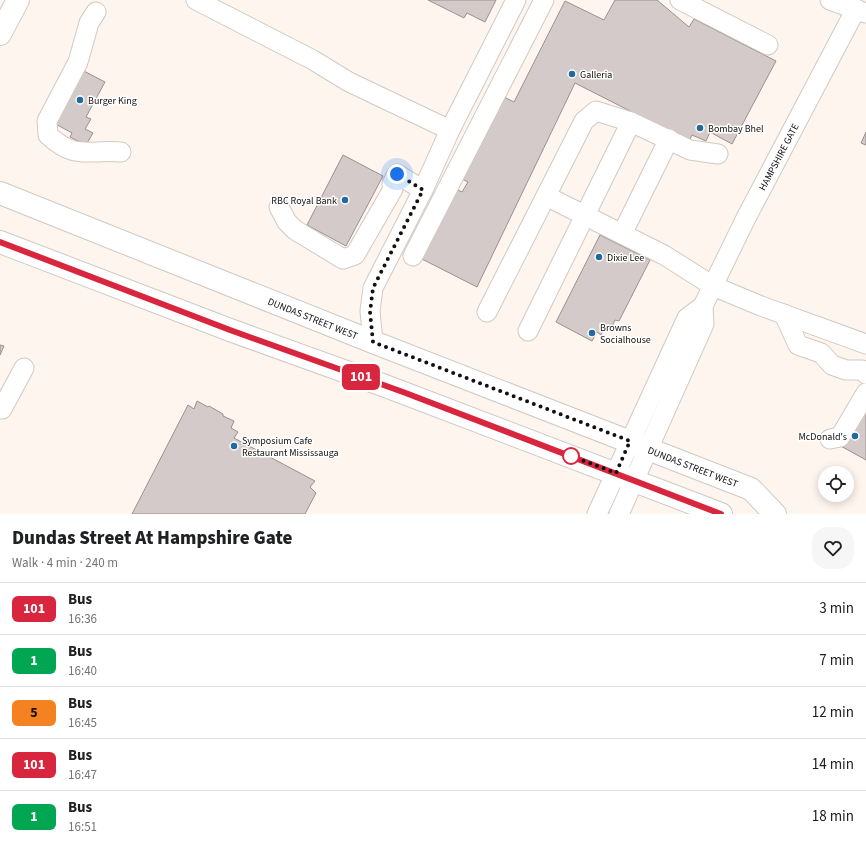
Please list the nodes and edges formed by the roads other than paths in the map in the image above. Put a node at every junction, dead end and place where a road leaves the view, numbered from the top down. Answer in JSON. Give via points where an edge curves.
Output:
{"nodes":[{"id":1,"x":18,"y":0,"type":"edge"},
{"id":2,"x":196,"y":0,"type":"edge"},
{"id":3,"x":516,"y":0,"type":"edge"},
{"id":4,"x":544,"y":0,"type":"edge"},
{"id":5,"x":680,"y":0,"type":"edge"},
{"id":6,"x":830,"y":0,"type":"edge"},
{"id":7,"x":861,"y":11,"type":"edge"},
{"id":8,"x":96,"y":12,"type":"dead end"},
{"id":9,"x":0,"y":34,"type":"edge"},
{"id":10,"x":768,"y":45,"type":"dead end"},
{"id":11,"x":631,"y":122,"type":"junction"},
{"id":12,"x":450,"y":130,"type":"junction"},
{"id":13,"x":669,"y":139,"type":"junction"},
{"id":14,"x":121,"y":152,"type":"dead end"},
{"id":15,"x":718,"y":154,"type":"dead end"},
{"id":16,"x":423,"y":190,"type":"junction"},
{"id":17,"x":0,"y":193,"type":"edge"},
{"id":18,"x":546,"y":196,"type":"junction"},
{"id":19,"x":279,"y":207,"type":"dead end"},
{"id":20,"x":584,"y":216,"type":"junction"},
{"id":21,"x":622,"y":234,"type":"junction"},
{"id":22,"x":0,"y":242,"type":"edge"},
{"id":23,"x":413,"y":256,"type":"dead end"},
{"id":24,"x":713,"y":286,"type":"junction"},
{"id":25,"x":487,"y":312,"type":"dead end"},
{"id":26,"x":784,"y":314,"type":"junction"},
{"id":27,"x":528,"y":331,"type":"dead end"},
{"id":28,"x":373,"y":342,"type":"junction"},
{"id":29,"x":866,"y":344,"type":"edge"},
{"id":30,"x":24,"y":368,"type":"dead end"},
{"id":31,"x":864,"y":372,"type":"edge"},
{"id":32,"x":866,"y":393,"type":"edge"},
{"id":33,"x":0,"y":409,"type":"edge"},
{"id":34,"x":830,"y":439,"type":"dead end"},
{"id":35,"x":640,"y":445,"type":"junction"},
{"id":36,"x":625,"y":476,"type":"junction"},
{"id":37,"x":597,"y":514,"type":"edge"},
{"id":38,"x":619,"y":514,"type":"edge"},
{"id":39,"x":721,"y":514,"type":"edge"},
{"id":40,"x":775,"y":514,"type":"edge"}],
"edges":[{"from":1,"to":9,"type":"main road"},
{"from":2,"to":12,"type":"street","via":[[313,60],[348,82]]},
{"from":3,"to":12,"type":"street"},
{"from":4,"to":23,"type":"street"},
{"from":5,"to":10,"type":"street"},
{"from":6,"to":7,"type":"street"},
{"from":7,"to":24,"type":"street","name":"HAMPSHIRE GATE","via":[[746,218]]},
{"from":8,"to":14,"type":"street","via":[[89,23],[78,62],[47,121],[48,135],[71,151]]},
{"from":11,"to":13,"type":"street"},
{"from":11,"to":18,"type":"street","via":[[596,111],[584,121]]},
{"from":11,"to":20,"type":"street"},
{"from":12,"to":16,"type":"street"},
{"from":13,"to":15,"type":"street","via":[[690,150]]},
{"from":13,"to":21,"type":"street"},
{"from":16,"to":19,"type":"street","via":[[397,174],[374,210],[374,223],[355,255],[343,259],[295,230]]},
{"from":16,"to":28,"type":"street","via":[[373,288],[370,312]]},
{"from":17,"to":28,"type":"main road","name":"DUNDAS STREET WEST"},
{"from":18,"to":20,"type":"street"},
{"from":18,"to":25,"type":"street"},
{"from":20,"to":21,"type":"street"},
{"from":20,"to":27,"type":"street"},
{"from":21,"to":24,"type":"street","via":[[664,255]]},
{"from":22,"to":36,"type":"main road"},
{"from":24,"to":26,"type":"street"},
{"from":24,"to":35,"type":"street","name":"HAMPSHIRE GATE","via":[[703,306],[704,324]]},
{"from":26,"to":29,"type":"street"},
{"from":26,"to":31,"type":"street","via":[[798,345],[821,353],[832,365]]},
{"from":28,"to":35,"type":"main road","name":"DUNDAS STREET WEST"},
{"from":30,"to":33,"type":"street"},
{"from":32,"to":34,"type":"street","via":[[840,437]]},
{"from":35,"to":36,"type":"street","name":"HAMPSHIRE GATE"},
{"from":35,"to":40,"type":"main road","name":"DUNDAS STREET WEST","via":[[751,489]]},
{"from":36,"to":37,"type":"street"},
{"from":36,"to":38,"type":"street"},
{"from":36,"to":39,"type":"main road"}]}
